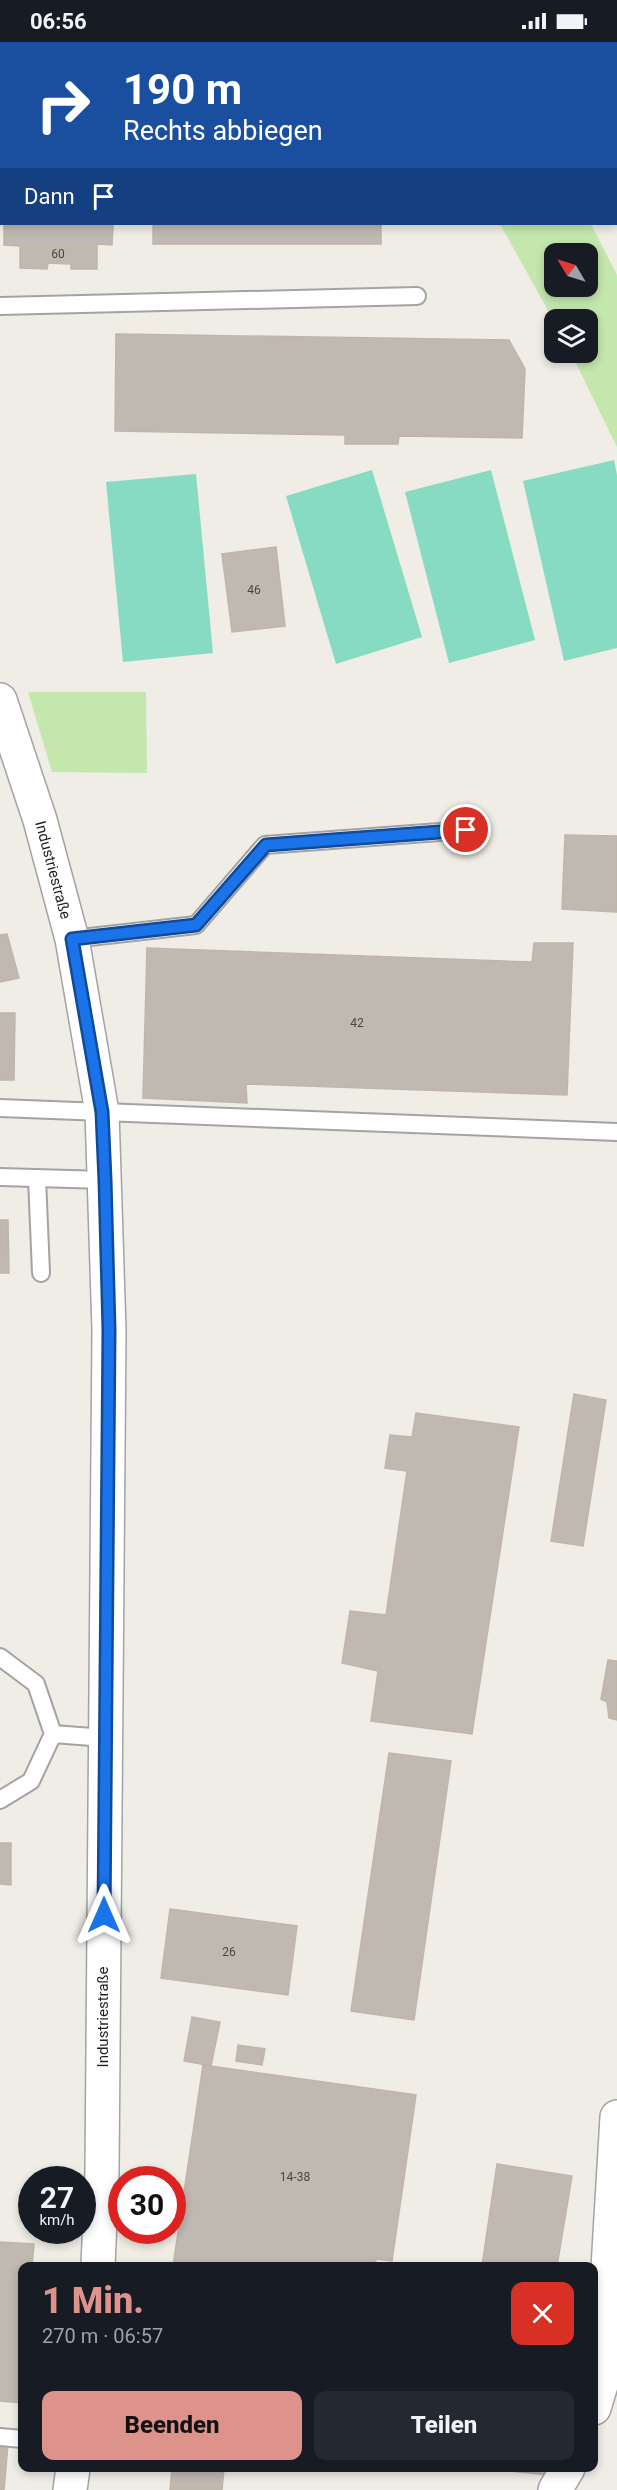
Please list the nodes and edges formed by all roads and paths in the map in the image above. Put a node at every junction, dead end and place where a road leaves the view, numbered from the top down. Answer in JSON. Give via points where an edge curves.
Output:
{"nodes":[{"id":1,"x":417,"y":296,"type":"dead end"},
{"id":2,"x":0,"y":306,"type":"edge"},
{"id":3,"x":0,"y":700,"type":"edge"},
{"id":4,"x":6,"y":738,"type":"edge"},
{"id":5,"x":466,"y":830,"type":"dead end"},
{"id":6,"x":72,"y":939,"type":"junction"},
{"id":7,"x":0,"y":1108,"type":"edge"},
{"id":8,"x":102,"y":1112,"type":"junction"},
{"id":9,"x":617,"y":1132,"type":"edge"},
{"id":10,"x":0,"y":1177,"type":"edge"},
{"id":11,"x":37,"y":1178,"type":"junction"},
{"id":12,"x":105,"y":1180,"type":"junction"},
{"id":13,"x":41,"y":1273,"type":"dead end"},
{"id":14,"x":0,"y":1656,"type":"edge"},
{"id":15,"x":53,"y":1734,"type":"junction"},
{"id":16,"x":105,"y":1738,"type":"junction"},
{"id":17,"x":0,"y":1800,"type":"edge"},
{"id":18,"x":617,"y":2117,"type":"edge"},
{"id":19,"x":98,"y":2262,"type":"edge"},
{"id":20,"x":598,"y":2395,"type":"edge"},
{"id":21,"x":0,"y":2437,"type":"edge"},
{"id":22,"x":18,"y":2439,"type":"edge"},
{"id":23,"x":72,"y":2472,"type":"edge"},
{"id":24,"x":566,"y":2472,"type":"edge"},
{"id":25,"x":70,"y":2490,"type":"edge"},
{"id":26,"x":555,"y":2490,"type":"edge"}],
"edges":[{"from":1,"to":2,"type":"lane"},
{"from":3,"to":4,"type":"street","name":"Industriestraße"},
{"from":4,"to":6,"type":"street","name":"Industriestraße","via":[[40,820]]},
{"from":5,"to":6,"type":"lane","via":[[266,845],[196,925]]},
{"from":6,"to":8,"type":"street","name":"Industriestraße"},
{"from":7,"to":8,"type":"lane"},
{"from":8,"to":9,"type":"lane"},
{"from":8,"to":12,"type":"street","name":"Industriestraße"},
{"from":10,"to":11,"type":"lane"},
{"from":11,"to":12,"type":"lane"},
{"from":11,"to":13,"type":"lane"},
{"from":12,"to":16,"type":"street","name":"Industriestraße","via":[[109,1330]]},
{"from":14,"to":15,"type":"lane","via":[[36,1684]]},
{"from":15,"to":16,"type":"lane"},
{"from":15,"to":17,"type":"lane","via":[[30,1781]]},
{"from":16,"to":19,"type":"street","name":"Industriestraße"},
{"from":18,"to":20,"type":"street"},
{"from":21,"to":22,"type":"lane"},
{"from":23,"to":25,"type":"street"},
{"from":24,"to":26,"type":"street"}]}
